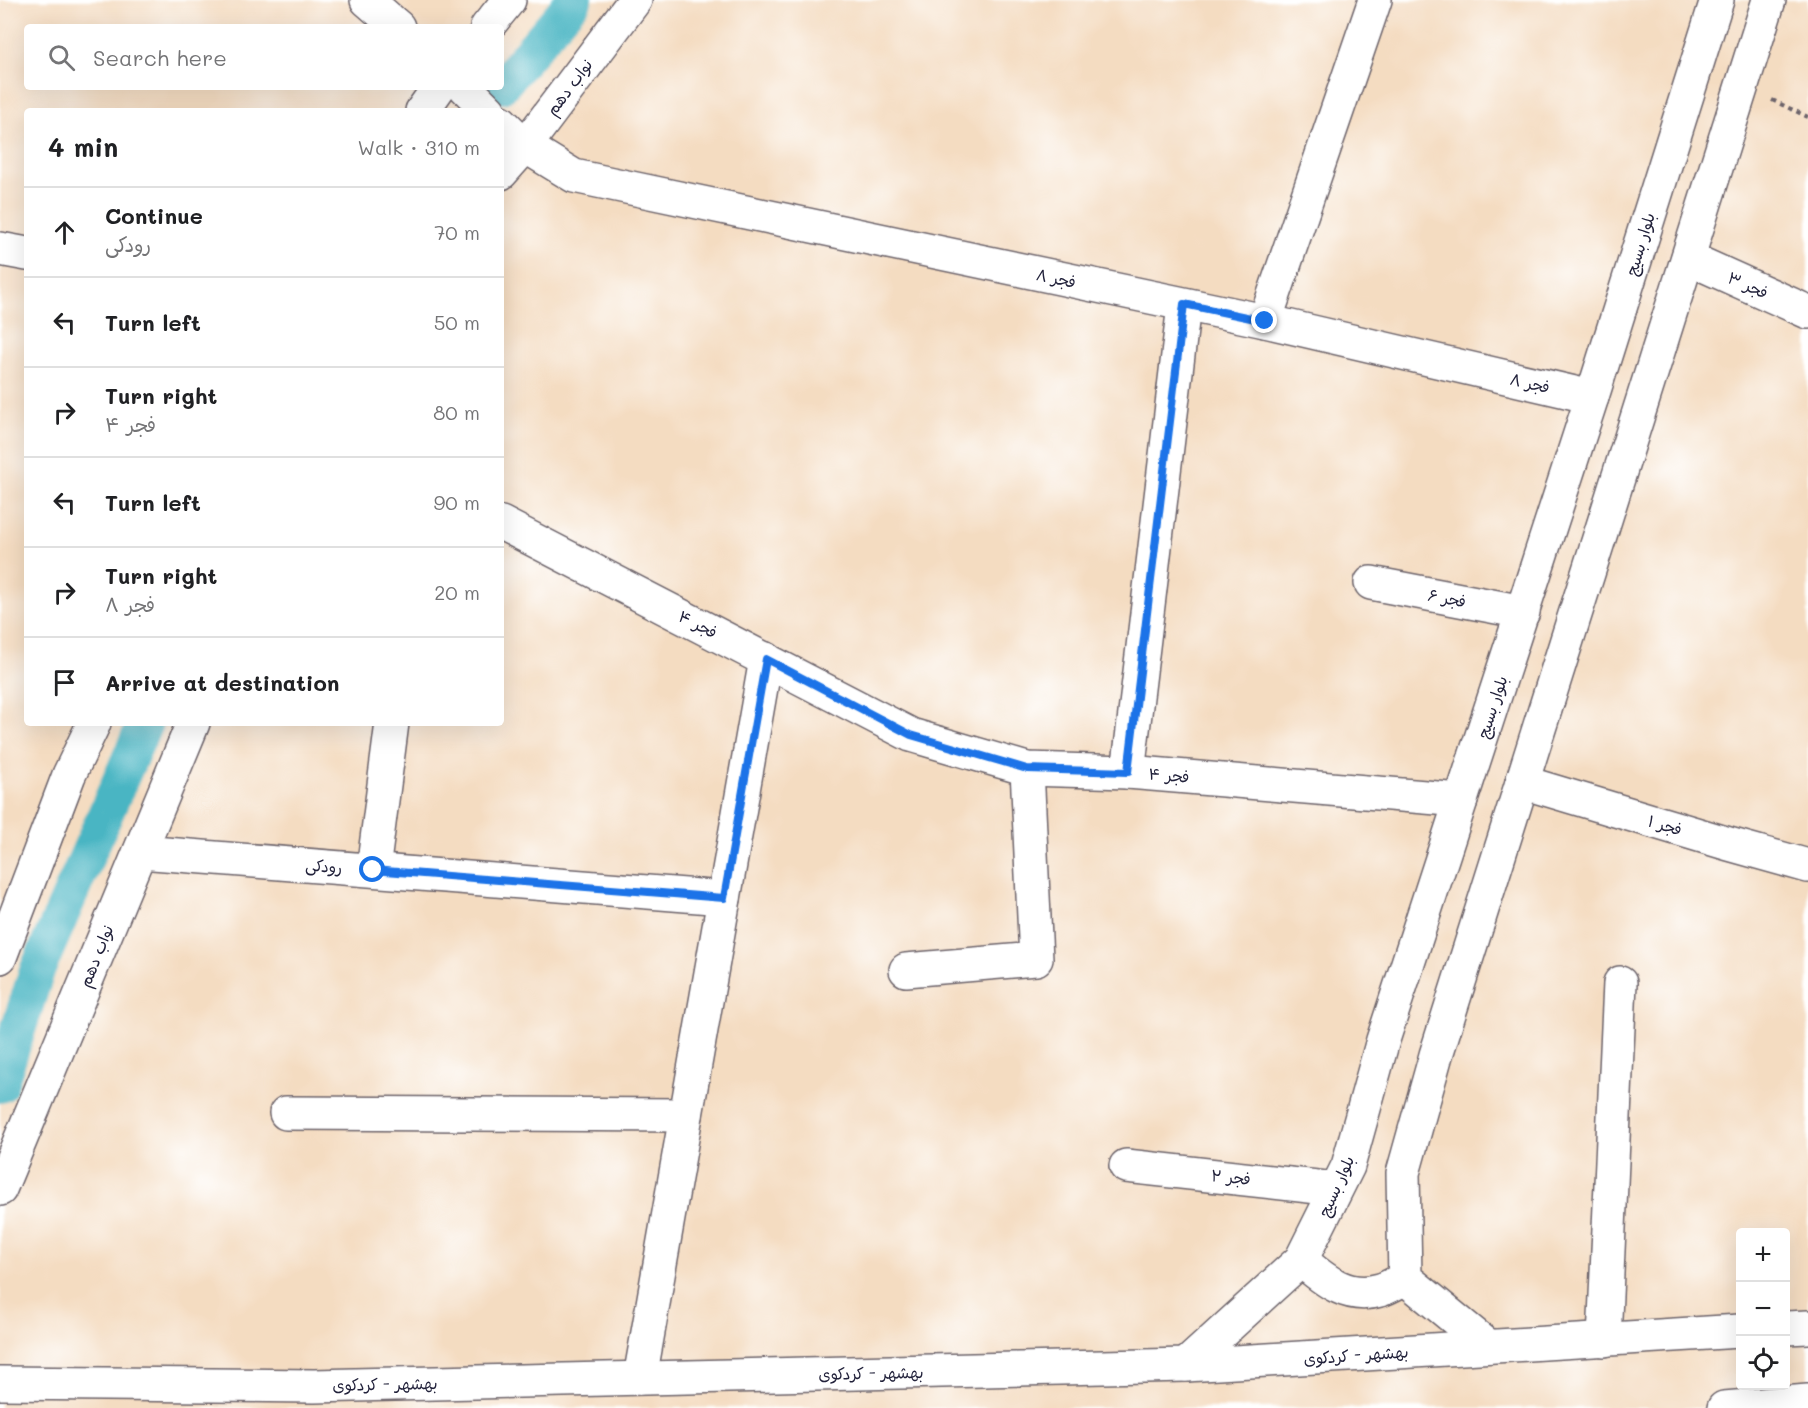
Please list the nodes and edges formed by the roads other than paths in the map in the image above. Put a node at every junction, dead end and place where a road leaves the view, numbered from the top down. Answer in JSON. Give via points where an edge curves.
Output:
{"nodes":[{"id":1,"x":367,"y":0,"type":"edge"},
{"id":2,"x":509,"y":0,"type":"edge"},
{"id":3,"x":635,"y":0,"type":"edge"},
{"id":4,"x":1375,"y":0,"type":"edge"},
{"id":5,"x":1717,"y":0,"type":"edge"},
{"id":6,"x":1769,"y":0,"type":"edge"},
{"id":7,"x":395,"y":24,"type":"edge"},
{"id":8,"x":489,"y":24,"type":"edge"},
{"id":9,"x":437,"y":90,"type":"edge"},
{"id":10,"x":468,"y":90,"type":"edge"},
{"id":11,"x":424,"y":108,"type":"edge"},
{"id":12,"x":486,"y":108,"type":"edge"},
{"id":13,"x":504,"y":125,"type":"edge"},
{"id":14,"x":525,"y":146,"type":"junction"},
{"id":15,"x":504,"y":170,"type":"edge"},
{"id":16,"x":0,"y":249,"type":"edge"},
{"id":17,"x":24,"y":253,"type":"edge"},
{"id":18,"x":1688,"y":258,"type":"junction"},
{"id":19,"x":1184,"y":304,"type":"junction"},
{"id":20,"x":1808,"y":312,"type":"edge"},
{"id":21,"x":1265,"y":321,"type":"junction"},
{"id":22,"x":1592,"y":397,"type":"junction"},
{"id":23,"x":504,"y":525,"type":"edge"},
{"id":24,"x":1371,"y":583,"type":"dead end"},
{"id":25,"x":1523,"y":612,"type":"junction"},
{"id":26,"x":766,"y":659,"type":"junction"},
{"id":27,"x":93,"y":726,"type":"edge"},
{"id":28,"x":192,"y":726,"type":"edge"},
{"id":29,"x":392,"y":726,"type":"edge"},
{"id":30,"x":1027,"y":769,"type":"junction"},
{"id":31,"x":1128,"y":772,"type":"junction"},
{"id":32,"x":1522,"y":782,"type":"junction"},
{"id":33,"x":1461,"y":800,"type":"junction"},
{"id":34,"x":140,"y":852,"type":"junction"},
{"id":35,"x":1808,"y":866,"type":"edge"},
{"id":36,"x":373,"y":870,"type":"junction"},
{"id":37,"x":724,"y":898,"type":"junction"},
{"id":38,"x":0,"y":957,"type":"edge"},
{"id":39,"x":906,"y":970,"type":"dead end"},
{"id":40,"x":1620,"y":983,"type":"dead end"},
{"id":41,"x":286,"y":1113,"type":"dead end"},
{"id":42,"x":686,"y":1115,"type":"junction"},
{"id":43,"x":1126,"y":1166,"type":"dead end"},
{"id":44,"x":1336,"y":1189,"type":"junction"},
{"id":45,"x":0,"y":1190,"type":"edge"},
{"id":46,"x":1301,"y":1260,"type":"junction"},
{"id":47,"x":1405,"y":1278,"type":"junction"},
{"id":48,"x":1808,"y":1327,"type":"edge"},
{"id":49,"x":1790,"y":1328,"type":"edge"},
{"id":50,"x":1736,"y":1331,"type":"edge"},
{"id":51,"x":1604,"y":1340,"type":"junction"},
{"id":52,"x":1488,"y":1346,"type":"junction"},
{"id":53,"x":1186,"y":1365,"type":"junction"},
{"id":54,"x":640,"y":1378,"type":"junction"},
{"id":55,"x":0,"y":1383,"type":"edge"},
{"id":56,"x":314,"y":1397,"type":"edge"},
{"id":57,"x":1808,"y":1401,"type":"edge"},
{"id":58,"x":1724,"y":1408,"type":"edge"}],
"edges":[{"from":1,"to":7,"type":"main road"},
{"from":2,"to":8,"type":"main road"},
{"from":3,"to":14,"type":"main road","name":"نواب دهم"},
{"from":4,"to":21,"type":"main road"},
{"from":5,"to":22,"type":"main road","name":"بلوار بسیج"},
{"from":6,"to":18,"type":"main road"},
{"from":9,"to":11,"type":"main road"},
{"from":10,"to":12,"type":"main road"},
{"from":13,"to":14,"type":"main road","name":"فجر ۸"},
{"from":14,"to":15,"type":"main road","name":"نواب دهم"},
{"from":14,"to":19,"type":"main road","name":"فجر ۸","via":[[574,176]]},
{"from":16,"to":17,"type":"main road"},
{"from":18,"to":20,"type":"main road","name":"فجر ۳"},
{"from":18,"to":32,"type":"main road"},
{"from":19,"to":21,"type":"main road","name":"فجر ۸"},
{"from":19,"to":31,"type":"main road"},
{"from":21,"to":22,"type":"main road","name":"فجر ۸"},
{"from":22,"to":25,"type":"main road","name":"بلوار بسیج"},
{"from":23,"to":26,"type":"main road","name":"فجر ۴"},
{"from":24,"to":25,"type":"main road","name":"فجر ۶"},
{"from":25,"to":33,"type":"main road","name":"بلوار بسیج"},
{"from":26,"to":30,"type":"main road","name":"فجر ۴","via":[[911,735]]},
{"from":26,"to":37,"type":"main road"},
{"from":27,"to":38,"type":"main road","via":[[69,775]]},
{"from":28,"to":34,"type":"main road","name":"نواب دهم"},
{"from":29,"to":36,"type":"main road"},
{"from":30,"to":31,"type":"main road","name":"فجر ۴"},
{"from":30,"to":39,"type":"main road","via":[[1036,959]]},
{"from":31,"to":33,"type":"main road","name":"فجر ۴"},
{"from":32,"to":35,"type":"main road","name":"فجر ۱"},
{"from":32,"to":47,"type":"main road","via":[[1403,1173]]},
{"from":33,"to":44,"type":"main road","name":"بلوار بسیج","via":[[1383,1040],[1348,1166]]},
{"from":34,"to":36,"type":"main road","name":"رودکی"},
{"from":34,"to":45,"type":"main road","name":"نواب دهم"},
{"from":36,"to":37,"type":"main road","name":"رودکی"},
{"from":37,"to":42,"type":"main road"},
{"from":40,"to":51,"type":"main road"},
{"from":41,"to":42,"type":"main road"},
{"from":42,"to":54,"type":"main road"},
{"from":43,"to":44,"type":"main road","name":"فجر ۲"},
{"from":44,"to":46,"type":"main road","name":"بلوار بسیج"},
{"from":46,"to":47,"type":"main road","via":[[1341,1289],[1358,1293],[1380,1290]]},
{"from":46,"to":53,"type":"main road","name":"بلوار بسیج"},
{"from":47,"to":52,"type":"main road"},
{"from":48,"to":49,"type":"main road"},
{"from":50,"to":51,"type":"main road","name":"بهشهر - کردکوی"},
{"from":51,"to":52,"type":"main road","name":"بهشهر - کردکوی"},
{"from":52,"to":53,"type":"main road","name":"بهشهر - کردکوی"},
{"from":53,"to":54,"type":"main road","name":"بهشهر - کردکوی"},
{"from":54,"to":56,"type":"main road","name":"بهشهر - کردکوی"},
{"from":55,"to":56,"type":"main road","name":"بهشهر - کردکوی"},
{"from":57,"to":58,"type":"main road"}]}
